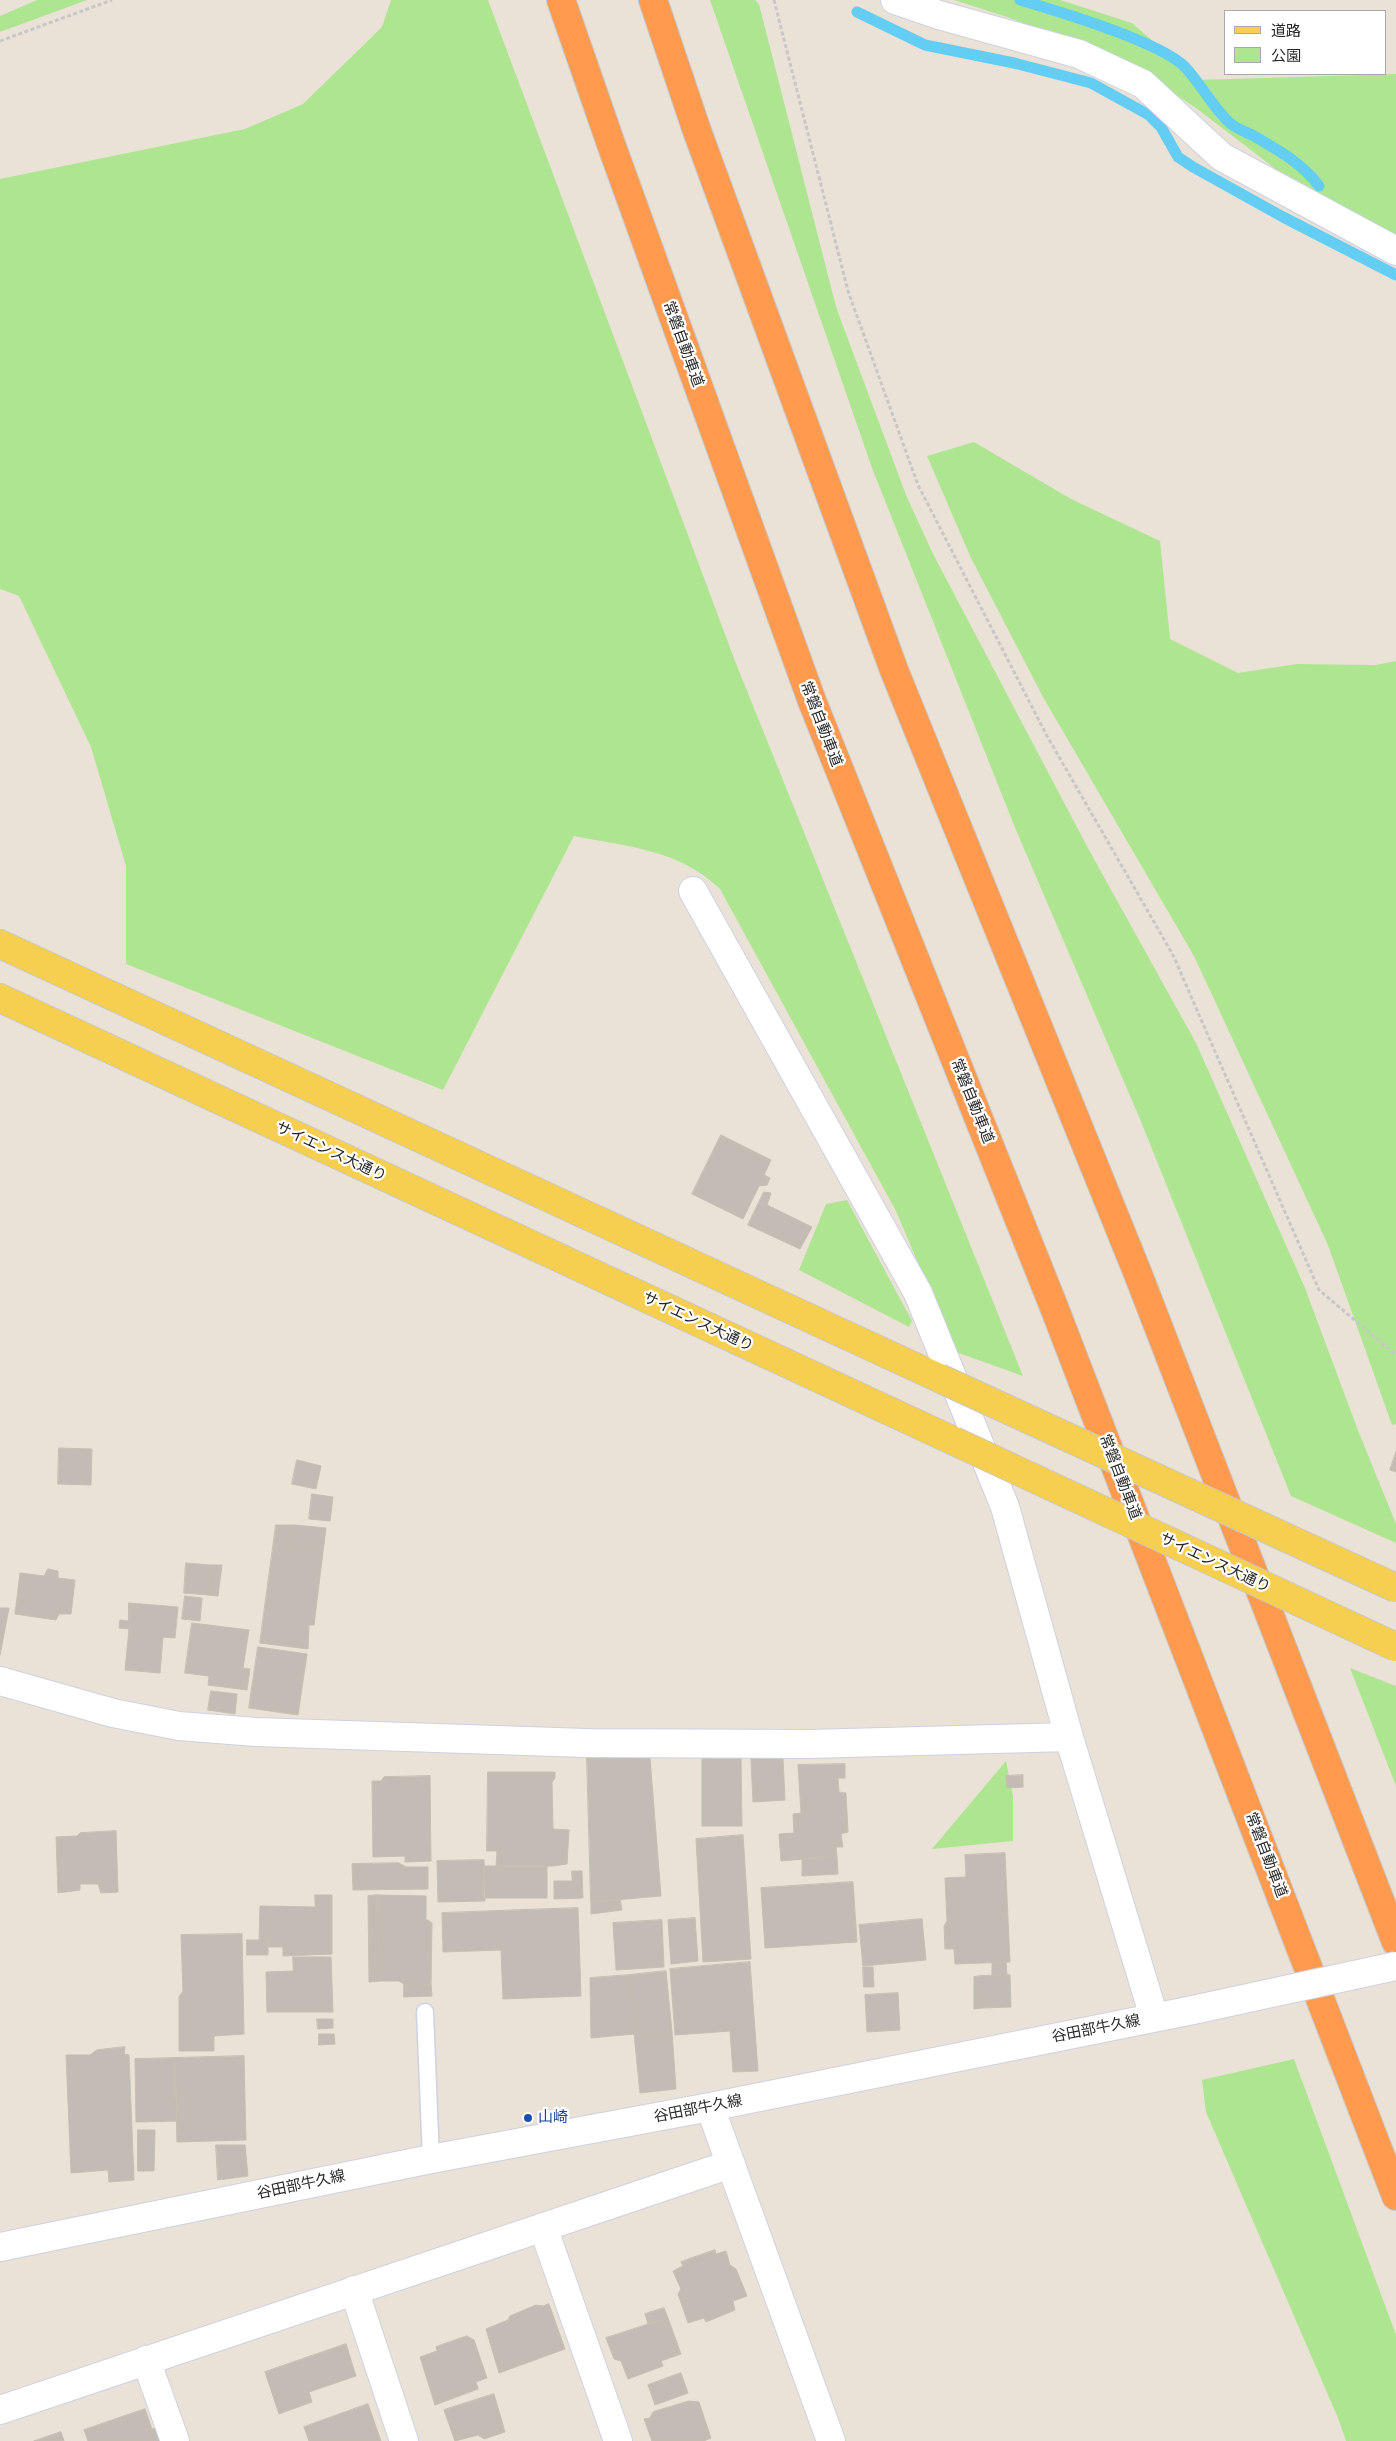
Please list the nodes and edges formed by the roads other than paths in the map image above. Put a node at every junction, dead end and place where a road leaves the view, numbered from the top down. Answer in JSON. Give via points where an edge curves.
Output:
{"nodes":[{"id":1,"x":562,"y":0,"type":"edge"},
{"id":2,"x":653,"y":0,"type":"edge"},
{"id":3,"x":895,"y":0,"type":"edge"},
{"id":4,"x":1396,"y":251,"type":"edge"},
{"id":5,"x":693,"y":891,"type":"dead end"},
{"id":6,"x":0,"y":944,"type":"edge"},
{"id":7,"x":0,"y":998,"type":"edge"},
{"id":8,"x":1396,"y":1588,"type":"edge"},
{"id":9,"x":1396,"y":1647,"type":"edge"},
{"id":10,"x":0,"y":1681,"type":"edge"},
{"id":11,"x":1069,"y":1737,"type":"junction"},
{"id":12,"x":1396,"y":1942,"type":"edge"},
{"id":13,"x":1396,"y":1966,"type":"edge"},
{"id":14,"x":425,"y":2012,"type":"dead end"},
{"id":15,"x":1154,"y":2017,"type":"junction"},
{"id":16,"x":710,"y":2107,"type":"junction"},
{"id":17,"x":431,"y":2159,"type":"junction"},
{"id":18,"x":731,"y":2164,"type":"junction"},
{"id":19,"x":1396,"y":2196,"type":"edge"},
{"id":20,"x":543,"y":2227,"type":"junction"},
{"id":21,"x":0,"y":2247,"type":"edge"},
{"id":22,"x":354,"y":2290,"type":"junction"},
{"id":23,"x":146,"y":2360,"type":"junction"},
{"id":24,"x":0,"y":2410,"type":"edge"},
{"id":25,"x":175,"y":2441,"type":"edge"},
{"id":26,"x":404,"y":2441,"type":"edge"},
{"id":27,"x":618,"y":2441,"type":"edge"},
{"id":28,"x":831,"y":2441,"type":"edge"}],
"edges":[{"from":1,"to":19,"type":"highway","name":"常磐自動車道","via":[[812,701],[1054,1307]]},
{"from":2,"to":12,"type":"highway","via":[[696,128],[894,670],[1138,1274]]},
{"from":3,"to":4,"type":"street","via":[[1079,54],[1143,84],[1222,157]]},
{"from":5,"to":11,"type":"street","via":[[918,1293],[1004,1507]]},
{"from":6,"to":8,"type":"main road","bridge":true},
{"from":7,"to":9,"type":"main road","name":"サイエンス大通り","bridge":true},
{"from":10,"to":11,"type":"street","via":[[123,1715],[179,1726],[256,1732],[606,1743],[809,1744]]},
{"from":11,"to":15,"type":"street"},
{"from":13,"to":15,"type":"street","name":"谷田部牛久線","bridge":true},
{"from":14,"to":17,"type":"lane"},
{"from":15,"to":16,"type":"street","name":"谷田部牛久線"},
{"from":16,"to":17,"type":"street","name":"谷田部牛久線"},
{"from":16,"to":18,"type":"street"},
{"from":17,"to":21,"type":"street","name":"谷田部牛久線"},
{"from":18,"to":20,"type":"street"},
{"from":18,"to":28,"type":"street"},
{"from":20,"to":22,"type":"street"},
{"from":20,"to":27,"type":"street"},
{"from":22,"to":23,"type":"street"},
{"from":22,"to":26,"type":"street"},
{"from":23,"to":24,"type":"street"},
{"from":23,"to":25,"type":"street"}]}
